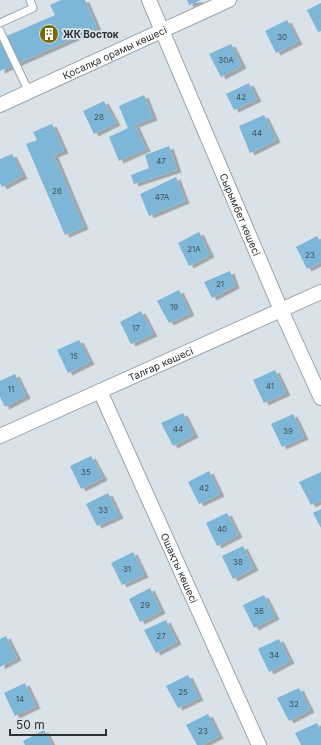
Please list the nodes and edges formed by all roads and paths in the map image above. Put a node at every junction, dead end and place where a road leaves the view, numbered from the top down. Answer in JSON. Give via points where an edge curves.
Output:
{"nodes":[{"id":1,"x":30,"y":0,"type":"edge"},
{"id":2,"x":149,"y":0,"type":"edge"},
{"id":3,"x":228,"y":0,"type":"edge"},
{"id":4,"x":0,"y":23,"type":"edge"},
{"id":5,"x":162,"y":30,"type":"junction"},
{"id":6,"x":0,"y":31,"type":"edge"},
{"id":7,"x":29,"y":92,"type":"junction"},
{"id":8,"x":0,"y":105,"type":"edge"},
{"id":9,"x":321,"y":292,"type":"edge"},
{"id":10,"x":281,"y":310,"type":"junction"},
{"id":11,"x":100,"y":391,"type":"junction"},
{"id":12,"x":321,"y":398,"type":"edge"},
{"id":13,"x":0,"y":436,"type":"edge"},
{"id":14,"x":259,"y":745,"type":"edge"}],
"edges":[{"from":1,"to":4,"type":"lane","via":[[33,8]]},
{"from":2,"to":5,"type":"street","name":"Сырымбет көшесі"},
{"from":3,"to":5,"type":"street","name":"Қосалқа орамы көшесі"},
{"from":5,"to":7,"type":"street","name":"Қосалқа орамы көшесі"},
{"from":5,"to":10,"type":"street","name":"Сырымбет көшесі"},
{"from":6,"to":7,"type":"lane"},
{"from":7,"to":8,"type":"street","name":"Қосалқа орамы көшесі"},
{"from":9,"to":10,"type":"street","name":"Талғар көшесі"},
{"from":10,"to":11,"type":"street","name":"Талғар көшесі"},
{"from":10,"to":12,"type":"street","name":"Сырымбет көшесі"},
{"from":11,"to":13,"type":"street","name":"Талғар көшесі"},
{"from":11,"to":14,"type":"street","name":"Ошақты көшесі"}]}
